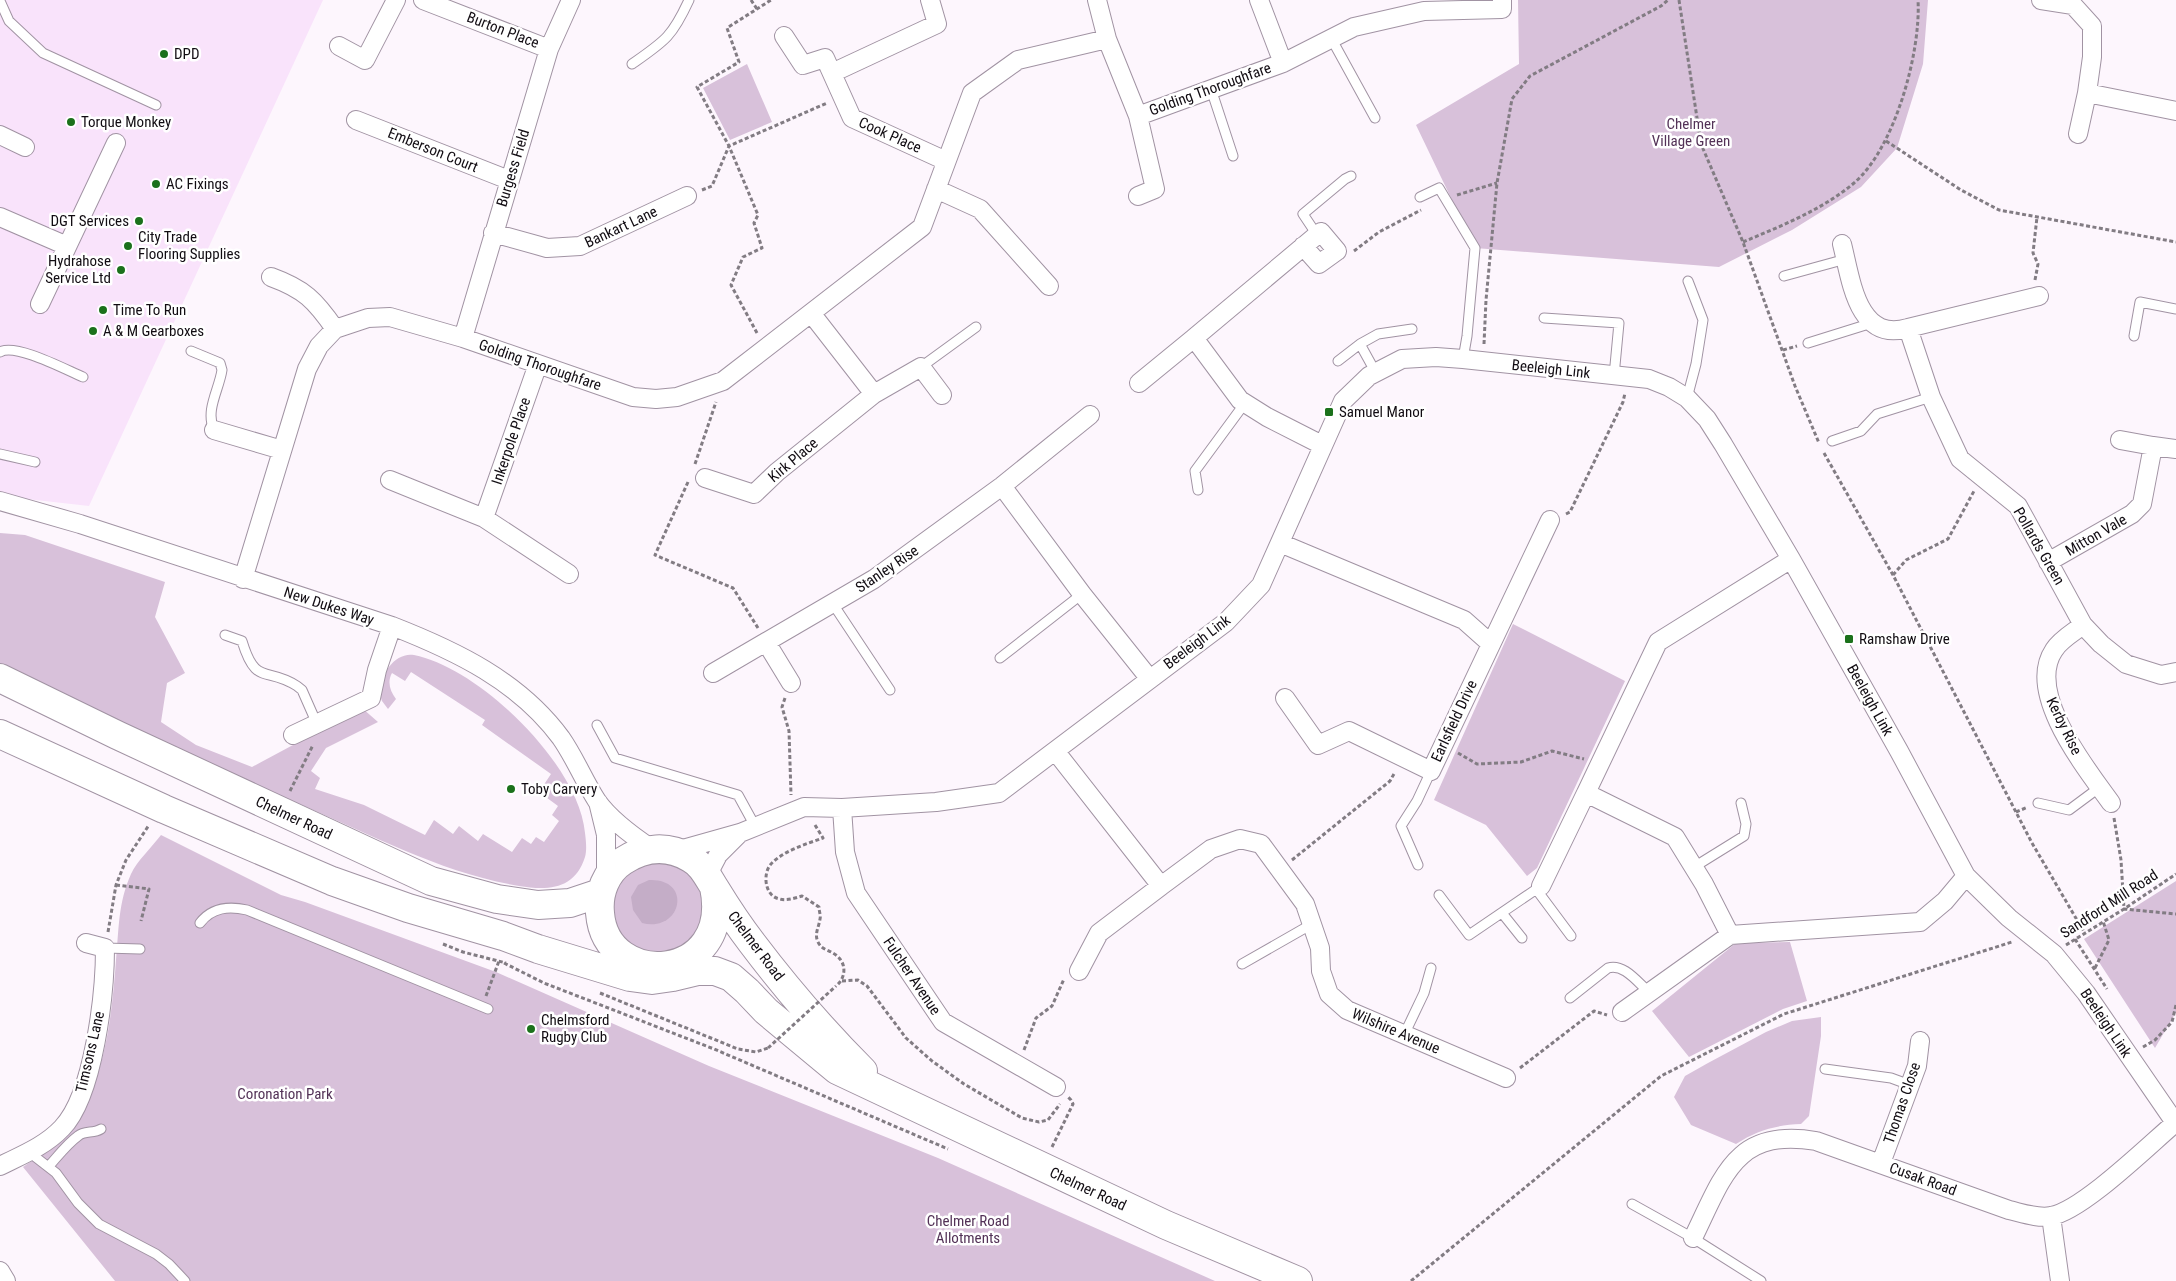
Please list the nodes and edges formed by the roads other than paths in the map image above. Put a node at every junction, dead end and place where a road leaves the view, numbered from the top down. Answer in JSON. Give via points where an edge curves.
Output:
{"nodes":[{"id":1,"x":396,"y":0,"type":"edge"},
{"id":2,"x":423,"y":0,"type":"edge"},
{"id":3,"x":571,"y":0,"type":"edge"},
{"id":4,"x":689,"y":0,"type":"edge"},
{"id":5,"x":930,"y":0,"type":"edge"},
{"id":6,"x":1097,"y":0,"type":"edge"},
{"id":7,"x":1259,"y":0,"type":"edge"},
{"id":8,"x":1502,"y":0,"type":"edge"},
{"id":9,"x":2041,"y":0,"type":"edge"},
{"id":10,"x":0,"y":1,"type":"edge"},
{"id":11,"x":459,"y":6,"type":"edge"},
{"id":12,"x":784,"y":36,"type":"dead end"},
{"id":13,"x":1332,"y":38,"type":"junction"},
{"id":14,"x":1106,"y":40,"type":"junction"},
{"id":15,"x":339,"y":46,"type":"dead end"},
{"id":16,"x":549,"y":48,"type":"junction"},
{"id":17,"x":1282,"y":62,"type":"junction"},
{"id":18,"x":632,"y":64,"type":"dead end"},
{"id":19,"x":832,"y":73,"type":"junction"},
{"id":20,"x":1211,"y":89,"type":"junction"},
{"id":21,"x":2087,"y":93,"type":"junction"},
{"id":22,"x":156,"y":105,"type":"dead end"},
{"id":23,"x":2176,"y":111,"type":"edge"},
{"id":24,"x":1138,"y":116,"type":"junction"},
{"id":25,"x":1375,"y":118,"type":"dead end"},
{"id":26,"x":356,"y":120,"type":"dead end"},
{"id":27,"x":2078,"y":134,"type":"dead end"},
{"id":28,"x":0,"y":135,"type":"edge"},
{"id":29,"x":116,"y":143,"type":"dead end"},
{"id":30,"x":25,"y":147,"type":"dead end"},
{"id":31,"x":1233,"y":156,"type":"dead end"},
{"id":32,"x":946,"y":160,"type":"junction"},
{"id":33,"x":1352,"y":176,"type":"dead end"},
{"id":34,"x":509,"y":180,"type":"junction"},
{"id":35,"x":936,"y":188,"type":"junction"},
{"id":36,"x":687,"y":196,"type":"road end"},
{"id":37,"x":1138,"y":196,"type":"dead end"},
{"id":38,"x":1420,"y":198,"type":"dead end"},
{"id":39,"x":0,"y":217,"type":"edge"},
{"id":40,"x":493,"y":233,"type":"junction"},
{"id":41,"x":1310,"y":241,"type":"junction"},
{"id":42,"x":67,"y":246,"type":"junction"},
{"id":43,"x":1337,"y":251,"type":"road end"},
{"id":44,"x":1844,"y":251,"type":"joint"},
{"id":45,"x":1784,"y":276,"type":"dead end"},
{"id":46,"x":270,"y":277,"type":"dead end"},
{"id":47,"x":1688,"y":281,"type":"dead end"},
{"id":48,"x":1049,"y":286,"type":"dead end"},
{"id":49,"x":2039,"y":296,"type":"road end"},
{"id":50,"x":40,"y":304,"type":"dead end"},
{"id":51,"x":2176,"y":308,"type":"edge"},
{"id":52,"x":811,"y":313,"type":"junction"},
{"id":53,"x":1544,"y":318,"type":"dead end"},
{"id":54,"x":1872,"y":323,"type":"junction"},
{"id":55,"x":976,"y":327,"type":"dead end"},
{"id":56,"x":1908,"y":328,"type":"junction"},
{"id":57,"x":335,"y":329,"type":"junction"},
{"id":58,"x":1412,"y":329,"type":"dead end"},
{"id":59,"x":2134,"y":336,"type":"dead end"},
{"id":60,"x":462,"y":338,"type":"junction"},
{"id":61,"x":1194,"y":338,"type":"junction"},
{"id":62,"x":1808,"y":343,"type":"dead end"},
{"id":63,"x":1360,"y":344,"type":"junction"},
{"id":64,"x":191,"y":351,"type":"dead end"},
{"id":65,"x":0,"y":352,"type":"edge"},
{"id":66,"x":1463,"y":359,"type":"junction"},
{"id":67,"x":1338,"y":360,"type":"dead end"},
{"id":68,"x":538,"y":364,"type":"junction"},
{"id":69,"x":921,"y":367,"type":"junction"},
{"id":70,"x":1376,"y":373,"type":"junction"},
{"id":71,"x":83,"y":377,"type":"dead end"},
{"id":72,"x":1621,"y":377,"type":"junction"},
{"id":73,"x":1139,"y":383,"type":"dead end"},
{"id":74,"x":874,"y":394,"type":"junction"},
{"id":75,"x":942,"y":395,"type":"dead end"},
{"id":76,"x":1931,"y":397,"type":"junction"},
{"id":77,"x":1687,"y":398,"type":"junction"},
{"id":78,"x":1245,"y":403,"type":"junction"},
{"id":79,"x":1090,"y":416,"type":"dead end"},
{"id":80,"x":214,"y":430,"type":"joint"},
{"id":81,"x":2120,"y":440,"type":"dead end"},
{"id":82,"x":1832,"y":441,"type":"dead end"},
{"id":83,"x":1322,"y":444,"type":"junction"},
{"id":84,"x":2153,"y":446,"type":"junction"},
{"id":85,"x":2176,"y":449,"type":"edge"},
{"id":86,"x":282,"y":450,"type":"junction"},
{"id":87,"x":0,"y":454,"type":"edge"},
{"id":88,"x":35,"y":462,"type":"dead end"},
{"id":89,"x":696,"y":473,"type":"road end"},
{"id":90,"x":390,"y":480,"type":"dead end"},
{"id":91,"x":1002,"y":486,"type":"junction"},
{"id":92,"x":1198,"y":490,"type":"dead end"},
{"id":93,"x":0,"y":501,"type":"edge"},
{"id":94,"x":484,"y":518,"type":"junction"},
{"id":95,"x":1550,"y":520,"type":"road end"},
{"id":96,"x":1280,"y":543,"type":"junction"},
{"id":97,"x":1791,"y":558,"type":"junction"},
{"id":98,"x":2048,"y":562,"type":"junction"},
{"id":99,"x":569,"y":574,"type":"dead end"},
{"id":100,"x":243,"y":579,"type":"junction"},
{"id":101,"x":1082,"y":594,"type":"junction"},
{"id":102,"x":833,"y":604,"type":"junction"},
{"id":103,"x":2083,"y":625,"type":"junction"},
{"id":104,"x":392,"y":626,"type":"junction"},
{"id":105,"x":225,"y":635,"type":"dead end"},
{"id":106,"x":766,"y":642,"type":"junction"},
{"id":107,"x":1491,"y":644,"type":"junction"},
{"id":108,"x":1000,"y":658,"type":"dead end"},
{"id":109,"x":2176,"y":672,"type":"edge"},
{"id":110,"x":713,"y":673,"type":"dead end"},
{"id":111,"x":0,"y":678,"type":"edge"},
{"id":112,"x":1149,"y":678,"type":"junction"},
{"id":113,"x":791,"y":683,"type":"road end"},
{"id":114,"x":890,"y":690,"type":"dead end"},
{"id":115,"x":1285,"y":698,"type":"dead end"},
{"id":116,"x":321,"y":722,"type":"junction"},
{"id":117,"x":597,"y":725,"type":"dead end"},
{"id":118,"x":293,"y":735,"type":"dead end"},
{"id":119,"x":0,"y":736,"type":"edge"},
{"id":120,"x":1056,"y":752,"type":"junction"},
{"id":121,"x":1431,"y":771,"type":"junction"},
{"id":122,"x":2100,"y":787,"type":"junction"},
{"id":123,"x":1586,"y":793,"type":"junction"},
{"id":124,"x":598,"y":802,"type":"junction"},
{"id":125,"x":1741,"y":803,"type":"dead end"},
{"id":126,"x":2038,"y":803,"type":"dead end"},
{"id":127,"x":2111,"y":803,"type":"road end"},
{"id":128,"x":842,"y":808,"type":"junction"},
{"id":129,"x":748,"y":830,"type":"junction"},
{"id":130,"x":664,"y":850,"type":"junction"},
{"id":131,"x":1418,"y":865,"type":"dead end"},
{"id":132,"x":1694,"y":868,"type":"junction"},
{"id":133,"x":1966,"y":876,"type":"junction"},
{"id":134,"x":711,"y":882,"type":"junction"},
{"id":135,"x":603,"y":886,"type":"junction"},
{"id":136,"x":1161,"y":886,"type":"junction"},
{"id":137,"x":1538,"y":888,"type":"junction"},
{"id":138,"x":1439,"y":895,"type":"dead end"},
{"id":139,"x":1502,"y":913,"type":"junction"},
{"id":140,"x":200,"y":924,"type":"dead end"},
{"id":141,"x":1312,"y":924,"type":"junction"},
{"id":142,"x":1571,"y":936,"type":"dead end"},
{"id":143,"x":1730,"y":936,"type":"junction"},
{"id":144,"x":1522,"y":938,"type":"dead end"},
{"id":145,"x":86,"y":943,"type":"dead end"},
{"id":146,"x":105,"y":948,"type":"junction"},
{"id":147,"x":140,"y":948,"type":"dead end"},
{"id":148,"x":502,"y":953,"type":"junction"},
{"id":149,"x":687,"y":960,"type":"junction"},
{"id":150,"x":640,"y":964,"type":"junction"},
{"id":151,"x":1242,"y":964,"type":"dead end"},
{"id":152,"x":1431,"y":968,"type":"dead end"},
{"id":153,"x":1079,"y":971,"type":"road end"},
{"id":154,"x":1649,"y":992,"type":"junction"},
{"id":155,"x":1570,"y":998,"type":"dead end"},
{"id":156,"x":485,"y":1008,"type":"road end"},
{"id":157,"x":1622,"y":1012,"type":"road end"},
{"id":158,"x":1404,"y":1035,"type":"junction"},
{"id":159,"x":1920,"y":1041,"type":"dead end"},
{"id":160,"x":809,"y":1046,"type":"junction"},
{"id":161,"x":1825,"y":1069,"type":"dead end"},
{"id":162,"x":1506,"y":1078,"type":"road end"},
{"id":163,"x":1910,"y":1085,"type":"junction"},
{"id":164,"x":881,"y":1090,"type":"junction"},
{"id":165,"x":1061,"y":1091,"type":"road end"},
{"id":166,"x":2176,"y":1124,"type":"edge"},
{"id":167,"x":100,"y":1129,"type":"dead end"},
{"id":168,"x":29,"y":1152,"type":"junction"},
{"id":169,"x":1881,"y":1164,"type":"junction"},
{"id":170,"x":0,"y":1166,"type":"edge"},
{"id":171,"x":49,"y":1166,"type":"junction"},
{"id":172,"x":1632,"y":1204,"type":"dead end"},
{"id":173,"x":2052,"y":1216,"type":"junction"},
{"id":174,"x":1693,"y":1238,"type":"junction"},
{"id":175,"x":0,"y":1270,"type":"edge"},
{"id":176,"x":6,"y":1281,"type":"edge"},
{"id":177,"x":185,"y":1281,"type":"edge"},
{"id":178,"x":1298,"y":1281,"type":"edge"},
{"id":179,"x":1761,"y":1281,"type":"edge"},
{"id":180,"x":2060,"y":1281,"type":"edge"}],
"edges":[{"from":1,"to":15,"type":"street","via":[[365,60]]},
{"from":2,"to":11,"type":"street","name":"Burton Place"},
{"from":3,"to":16,"type":"street","name":"Burgess Field"},
{"from":4,"to":18,"type":"lane","via":[[676,27],[663,42]]},
{"from":5,"to":19,"type":"street","via":[[937,24]]},
{"from":6,"to":14,"type":"street","name":"Golding Thoroughfare"},
{"from":7,"to":17,"type":"street","name":"Golding Thoroughfare"},
{"from":8,"to":13,"type":"street","name":"Golding Thoroughfare","via":[[1502,9],[1424,11],[1354,26]]},
{"from":9,"to":21,"type":"street","via":[[2073,5],[2092,26]]},
{"from":10,"to":22,"type":"lane","via":[[9,21],[43,53]]},
{"from":11,"to":16,"type":"street","name":"Burton Place"},
{"from":12,"to":19,"type":"street","name":"Cook Place","via":[[803,65],[825,58]]},
{"from":13,"to":17,"type":"street","name":"Golding Thoroughfare"},
{"from":13,"to":25,"type":"lane"},
{"from":14,"to":24,"type":"street","name":"Golding Thoroughfare"},
{"from":14,"to":32,"type":"street","name":"Golding Thoroughfare","via":[[1018,60],[972,93]]},
{"from":16,"to":34,"type":"street","name":"Burgess Field"},
{"from":17,"to":20,"type":"street","name":"Golding Thoroughfare"},
{"from":19,"to":32,"type":"street","name":"Cook Place","via":[[852,118]]},
{"from":20,"to":24,"type":"street","name":"Golding Thoroughfare"},
{"from":20,"to":31,"type":"lane"},
{"from":21,"to":23,"type":"street"},
{"from":21,"to":27,"type":"street"},
{"from":24,"to":37,"type":"street","name":"Golding Thoroughfare","via":[[1155,189]]},
{"from":26,"to":34,"type":"street","name":"Emberson Court"},
{"from":28,"to":30,"type":"street"},
{"from":29,"to":42,"type":"street"},
{"from":32,"to":35,"type":"street","name":"Golding Thoroughfare"},
{"from":33,"to":41,"type":"lane","via":[[1303,214]]},
{"from":34,"to":40,"type":"street","name":"Burgess Field"},
{"from":35,"to":48,"type":"street","via":[[980,209]]},
{"from":35,"to":52,"type":"street","name":"Golding Thoroughfare","via":[[922,227]]},
{"from":36,"to":40,"type":"street","name":"Bankart Lane","via":[[580,246],[547,248]]},
{"from":38,"to":66,"type":"lane","via":[[1440,188],[1475,248]]},
{"from":39,"to":42,"type":"street"},
{"from":40,"to":60,"type":"street","name":"Burgess Field"},
{"from":41,"to":43,"type":"street","via":[[1320,264]]},
{"from":41,"to":61,"type":"street"},
{"from":42,"to":50,"type":"street"},
{"from":44,"to":45,"type":"lane"},
{"from":44,"to":54,"type":"street","via":[[1858,305]]},
{"from":46,"to":57,"type":"street","via":[[292,285],[319,305]]},
{"from":47,"to":77,"type":"lane","via":[[1703,320]]},
{"from":49,"to":56,"type":"street"},
{"from":51,"to":59,"type":"lane","via":[[2140,302]]},
{"from":52,"to":68,"type":"street","name":"Golding Thoroughfare","via":[[723,381],[677,397],[633,397]]},
{"from":52,"to":74,"type":"street"},
{"from":53,"to":72,"type":"lane","via":[[1619,324]]},
{"from":54,"to":56,"type":"street","via":[[1884,331]]},
{"from":54,"to":62,"type":"lane"},
{"from":55,"to":69,"type":"lane"},
{"from":56,"to":76,"type":"street","name":"Pollards Green"},
{"from":57,"to":60,"type":"street","name":"Golding Thoroughfare","via":[[368,318],[390,317]]},
{"from":57,"to":86,"type":"street","name":"Golding Thoroughfare","via":[[319,346],[308,369]]},
{"from":58,"to":63,"type":"lane","via":[[1378,334]]},
{"from":60,"to":68,"type":"street","name":"Golding Thoroughfare"},
{"from":61,"to":73,"type":"street"},
{"from":61,"to":78,"type":"street"},
{"from":63,"to":67,"type":"lane"},
{"from":63,"to":70,"type":"lane"},
{"from":64,"to":80,"type":"lane","via":[[220,363],[222,370],[211,408],[210,421]]},
{"from":65,"to":71,"type":"lane","via":[[20,351]]},
{"from":66,"to":70,"type":"street","name":"Beeleigh Link","via":[[1402,360]]},
{"from":66,"to":72,"type":"street","name":"Beeleigh Link"},
{"from":68,"to":94,"type":"street","name":"Inkerpole Place"},
{"from":69,"to":74,"type":"street","name":"Kirk Place"},
{"from":69,"to":75,"type":"street"},
{"from":70,"to":83,"type":"street","name":"Beeleigh Link","via":[[1343,401]]},
{"from":72,"to":77,"type":"street","name":"Beeleigh Link","via":[[1649,379]]},
{"from":74,"to":89,"type":"street","name":"Kirk Place","via":[[754,494]]},
{"from":76,"to":82,"type":"lane","via":[[1877,414],[1860,431]]},
{"from":76,"to":98,"type":"street","name":"Pollards Green","via":[[1960,459],[2018,506]]},
{"from":77,"to":97,"type":"street","name":"Beeleigh Link","via":[[1707,419]]},
{"from":78,"to":83,"type":"street"},
{"from":78,"to":92,"type":"lane","via":[[1194,472]]},
{"from":79,"to":91,"type":"street","name":"Stanley Rise"},
{"from":80,"to":86,"type":"street"},
{"from":81,"to":84,"type":"street"},
{"from":83,"to":96,"type":"street","name":"Beeleigh Link"},
{"from":84,"to":85,"type":"street"},
{"from":84,"to":98,"type":"street","name":"Mitton Vale","via":[[2142,504],[2132,514]]},
{"from":86,"to":100,"type":"street","name":"Golding Thoroughfare"},
{"from":87,"to":88,"type":"lane"},
{"from":90,"to":94,"type":"street"},
{"from":91,"to":101,"type":"street"},
{"from":91,"to":102,"type":"street","name":"Stanley Rise","via":[[881,575]]},
{"from":93,"to":100,"type":"street","name":"New Dukes Way","via":[[80,524]]},
{"from":94,"to":99,"type":"street"},
{"from":95,"to":107,"type":"street","name":"Earlsfield Drive"},
{"from":96,"to":107,"type":"street","via":[[1464,620]]},
{"from":96,"to":112,"type":"street","name":"Beeleigh Link","via":[[1261,585],[1226,622]]},
{"from":97,"to":123,"type":"street","via":[[1658,642]]},
{"from":97,"to":133,"type":"street","name":"Beeleigh Link"},
{"from":98,"to":103,"type":"street","name":"Pollards Green"},
{"from":100,"to":104,"type":"street","name":"New Dukes Way"},
{"from":101,"to":108,"type":"lane"},
{"from":101,"to":112,"type":"street"},
{"from":102,"to":106,"type":"street","name":"Stanley Rise"},
{"from":102,"to":114,"type":"lane"},
{"from":103,"to":109,"type":"street","name":"Pollards Green","via":[[2126,664],[2161,675]]},
{"from":103,"to":122,"type":"street","name":"Kerby Rise","via":[[2054,649],[2045,671],[2049,702],[2074,750]]},
{"from":104,"to":116,"type":"street","via":[[371,698]]},
{"from":104,"to":124,"type":"street","name":"New Dukes Way","via":[[478,666],[521,694],[561,738]]},
{"from":105,"to":116,"type":"lane","via":[[242,641],[250,663],[258,671],[302,690]]},
{"from":106,"to":110,"type":"street","name":"Stanley Rise"},
{"from":106,"to":113,"type":"street"},
{"from":107,"to":121,"type":"street","name":"Earlsfield Drive"},
{"from":111,"to":135,"type":"main road","name":"Chelmer Road","via":[[431,882],[497,899],[552,905],[570,903]]},
{"from":112,"to":120,"type":"street","name":"Beeleigh Link"},
{"from":115,"to":121,"type":"street","name":"Earlsfield Drive","via":[[1318,745],[1349,731]]},
{"from":116,"to":118,"type":"street"},
{"from":117,"to":129,"type":"lane","via":[[616,758],[738,795]]},
{"from":119,"to":148,"type":"main road","name":"Chelmer Road","via":[[332,881],[408,908]]},
{"from":120,"to":128,"type":"street","name":"Beeleigh Link","via":[[999,793],[936,802]]},
{"from":120,"to":136,"type":"street"},
{"from":121,"to":131,"type":"lane","via":[[1401,826]]},
{"from":122,"to":126,"type":"lane","via":[[2069,810]]},
{"from":122,"to":127,"type":"street","name":"Kerby Rise"},
{"from":123,"to":132,"type":"street","via":[[1676,837]]},
{"from":123,"to":137,"type":"street"},
{"from":124,"to":130,"type":"street","name":"New Dukes Way","via":[[636,839]]},
{"from":124,"to":135,"type":"street","name":"New Dukes Way","via":[[606,834]]},
{"from":125,"to":132,"type":"lane","via":[[1746,824],[1744,836]]},
{"from":128,"to":129,"type":"street","name":"Beeleigh Link","via":[[804,807]]},
{"from":128,"to":165,"type":"street","name":"Fulcher Avenue","via":[[845,852],[856,893],[943,1022]]},
{"from":129,"to":130,"type":"street","name":"Beeleigh Link"},
{"from":129,"to":134,"type":"street","name":"Beeleigh Link","via":[[718,855]]},
{"from":130,"to":134,"type":"main road","name":"Chelmer Road","via":[[691,858]]},
{"from":130,"to":135,"type":"main road","name":"Chelmer Road","via":[[633,854],[618,864]]},
{"from":132,"to":143,"type":"street"},
{"from":133,"to":143,"type":"street","via":[[1934,913],[1920,922]]},
{"from":133,"to":166,"type":"street","name":"Beeleigh Link","via":[[2009,918],[2054,954],[2086,993]]},
{"from":134,"to":149,"type":"main road","name":"Chelmer Road","via":[[717,904],[713,928],[700,950]]},
{"from":134,"to":164,"type":"main road","name":"Chelmer Road","via":[[751,942],[794,997]]},
{"from":135,"to":150,"type":"main road","name":"Chelmer Road","via":[[600,914],[604,930],[618,951]]},
{"from":136,"to":141,"type":"street","name":"Wilshire Avenue","via":[[1211,848],[1240,839],[1261,844],[1305,904]]},
{"from":136,"to":153,"type":"street","name":"Wilshire Avenue","via":[[1099,933]]},
{"from":137,"to":139,"type":"lane"},
{"from":137,"to":142,"type":"lane"},
{"from":138,"to":139,"type":"lane","via":[[1469,935]]},
{"from":139,"to":144,"type":"lane"},
{"from":140,"to":156,"type":"lane","via":[[205,917],[224,908],[247,910]]},
{"from":141,"to":151,"type":"lane"},
{"from":141,"to":158,"type":"street","name":"Wilshire Avenue","via":[[1329,994],[1346,1010]]},
{"from":143,"to":154,"type":"street"},
{"from":145,"to":146,"type":"street"},
{"from":146,"to":147,"type":"lane"},
{"from":146,"to":168,"type":"street","name":"Timsons Lane","via":[[105,980],[99,1023],[84,1089],[64,1127]]},
{"from":148,"to":150,"type":"main road","name":"Chelmer Road","via":[[550,941]]},
{"from":148,"to":160,"type":"main road","name":"Chelmer Road","via":[[538,949],[630,977],[652,980],[698,970],[715,971],[731,977]]},
{"from":149,"to":150,"type":"main road","name":"Chelmer Road","via":[[664,966]]},
{"from":149,"to":160,"type":"main road","name":"Chelmer Road","via":[[708,952],[726,956],[743,966],[777,1003]]},
{"from":152,"to":158,"type":"lane","via":[[1424,993]]},
{"from":154,"to":155,"type":"lane","via":[[1621,968],[1614,966]]},
{"from":154,"to":157,"type":"street"},
{"from":158,"to":162,"type":"street","name":"Wilshire Avenue"},
{"from":159,"to":163,"type":"street","name":"Thomas Close","via":[[1917,1066]]},
{"from":160,"to":164,"type":"main road","name":"Chelmer Road","via":[[837,1070]]},
{"from":161,"to":163,"type":"lane","via":[[1891,1078]]},
{"from":163,"to":169,"type":"street","name":"Thomas Close"},
{"from":164,"to":178,"type":"main road","name":"Chelmer Road","via":[[1166,1225]]},
{"from":166,"to":173,"type":"street","name":"Cusak Road","via":[[2083,1202]]},
{"from":167,"to":171,"type":"lane","via":[[95,1133],[78,1135]]},
{"from":168,"to":170,"type":"street","name":"Timsons Lane"},
{"from":168,"to":171,"type":"lane"},
{"from":169,"to":173,"type":"street","name":"Cusak Road","via":[[2009,1210]]},
{"from":169,"to":174,"type":"street","name":"Cusak Road","via":[[1816,1141],[1778,1138],[1761,1143],[1747,1150],[1725,1173]]},
{"from":171,"to":177,"type":"lane","via":[[99,1224],[156,1254]]},
{"from":172,"to":174,"type":"lane"},
{"from":173,"to":180,"type":"street"},
{"from":174,"to":179,"type":"lane"},
{"from":175,"to":176,"type":"street"}]}
